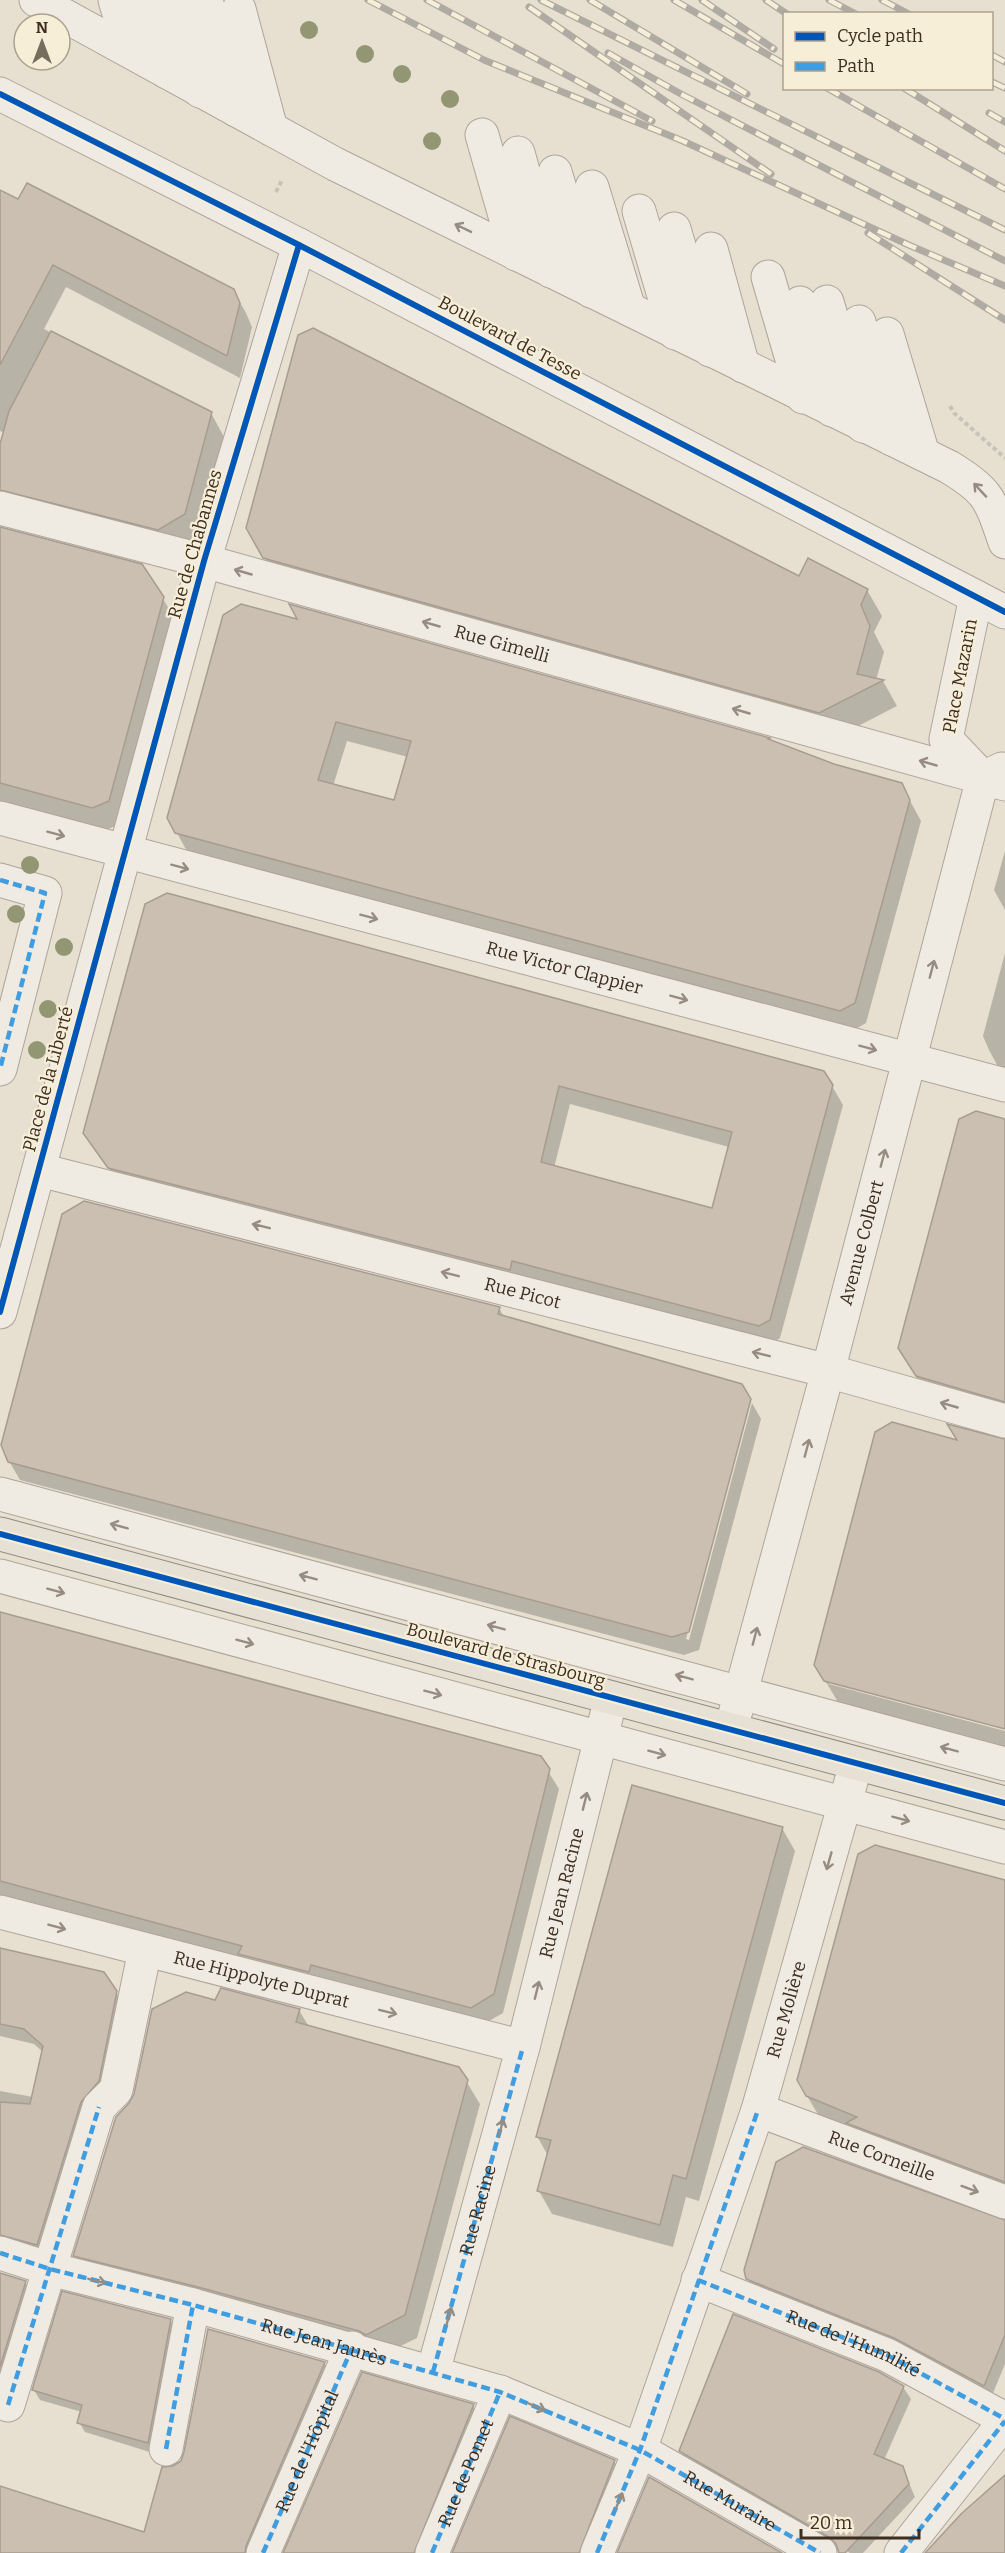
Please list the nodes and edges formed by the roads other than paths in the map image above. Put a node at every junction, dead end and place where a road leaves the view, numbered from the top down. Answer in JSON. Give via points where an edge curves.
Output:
{"nodes":[{"id":1,"x":115,"y":0,"type":"edge"},
{"id":2,"x":145,"y":0,"type":"edge"},
{"id":3,"x":174,"y":0,"type":"edge"},
{"id":4,"x":206,"y":0,"type":"edge"},
{"id":5,"x":58,"y":3,"type":"edge"},
{"id":6,"x":239,"y":9,"type":"dead end"},
{"id":7,"x":130,"y":51,"type":"junction"},
{"id":8,"x":167,"y":72,"type":"junction"},
{"id":9,"x":200,"y":91,"type":"junction"},
{"id":10,"x":0,"y":94,"type":"edge"},
{"id":11,"x":236,"y":110,"type":"junction"},
{"id":12,"x":271,"y":129,"type":"junction"},
{"id":13,"x":482,"y":135,"type":"dead end"},
{"id":14,"x":518,"y":153,"type":"dead end"},
{"id":15,"x":555,"y":172,"type":"dead end"},
{"id":16,"x":592,"y":188,"type":"dead end"},
{"id":17,"x":639,"y":211,"type":"dead end"},
{"id":18,"x":674,"y":229,"type":"dead end"},
{"id":19,"x":300,"y":245,"type":"junction"},
{"id":20,"x":516,"y":254,"type":"junction"},
{"id":21,"x":552,"y":271,"type":"junction"},
{"id":22,"x":768,"y":277,"type":"dead end"},
{"id":23,"x":591,"y":291,"type":"junction"},
{"id":24,"x":796,"y":292,"type":"dead end"},
{"id":25,"x":827,"y":302,"type":"dead end"},
{"id":26,"x":629,"y":309,"type":"junction"},
{"id":27,"x":675,"y":333,"type":"junction"},
{"id":28,"x":710,"y":350,"type":"junction"},
{"id":29,"x":916,"y":352,"type":"dead end"},
{"id":30,"x":743,"y":366,"type":"junction"},
{"id":31,"x":772,"y":381,"type":"junction"},
{"id":32,"x":818,"y":404,"type":"junction"},
{"id":33,"x":863,"y":426,"type":"junction"},
{"id":34,"x":892,"y":439,"type":"junction"},
{"id":35,"x":935,"y":461,"type":"junction"},
{"id":36,"x":0,"y":508,"type":"edge"},
{"id":37,"x":1005,"y":542,"type":"edge"},
{"id":38,"x":204,"y":561,"type":"junction"},
{"id":39,"x":975,"y":597,"type":"junction"},
{"id":40,"x":1005,"y":612,"type":"edge"},
{"id":41,"x":998,"y":776,"type":"edge"},
{"id":42,"x":0,"y":818,"type":"edge"},
{"id":43,"x":124,"y":852,"type":"junction"},
{"id":44,"x":0,"y":880,"type":"edge"},
{"id":45,"x":909,"y":1059,"type":"junction"},
{"id":46,"x":0,"y":1069,"type":"edge"},
{"id":47,"x":1005,"y":1086,"type":"edge"},
{"id":48,"x":40,"y":1170,"type":"junction"},
{"id":49,"x":0,"y":1312,"type":"edge"},
{"id":50,"x":828,"y":1371,"type":"junction"},
{"id":51,"x":1005,"y":1421,"type":"edge"},
{"id":52,"x":0,"y":1494,"type":"edge"},
{"id":53,"x":0,"y":1534,"type":"edge"},
{"id":54,"x":0,"y":1576,"type":"edge"},
{"id":55,"x":741,"y":1692,"type":"junction"},
{"id":56,"x":611,"y":1698,"type":"junction"},
{"id":57,"x":731,"y":1731,"type":"junction"},
{"id":58,"x":601,"y":1738,"type":"junction"},
{"id":59,"x":856,"y":1764,"type":"junction"},
{"id":60,"x":1005,"y":1764,"type":"edge"},
{"id":61,"x":1005,"y":1803,"type":"edge"},
{"id":62,"x":845,"y":1804,"type":"junction"},
{"id":63,"x":1005,"y":1847,"type":"edge"},
{"id":64,"x":0,"y":1912,"type":"edge"},
{"id":65,"x":145,"y":1950,"type":"junction"},
{"id":66,"x":523,"y":2047,"type":"junction"},
{"id":67,"x":758,"y":2110,"type":"junction"},
{"id":68,"x":1005,"y":2202,"type":"edge"},
{"id":69,"x":0,"y":2253,"type":"edge"},
{"id":70,"x":703,"y":2266,"type":"junction"},
{"id":71,"x":50,"y":2269,"type":"junction"},
{"id":72,"x":193,"y":2305,"type":"junction"},
{"id":73,"x":352,"y":2348,"type":"junction"},
{"id":74,"x":433,"y":2372,"type":"junction"},
{"id":75,"x":500,"y":2392,"type":"junction"},
{"id":76,"x":8,"y":2405,"type":"dead end"},
{"id":77,"x":1005,"y":2420,"type":"edge"},
{"id":78,"x":166,"y":2449,"type":"dead end"},
{"id":79,"x":640,"y":2450,"type":"junction"},
{"id":80,"x":263,"y":2553,"type":"edge"},
{"id":81,"x":432,"y":2553,"type":"edge"},
{"id":82,"x":597,"y":2553,"type":"edge"},
{"id":83,"x":820,"y":2553,"type":"edge"},
{"id":84,"x":901,"y":2553,"type":"edge"}],
"edges":[{"from":1,"to":7,"type":"street"},
{"from":2,"to":8,"type":"street"},
{"from":3,"to":9,"type":"street"},
{"from":4,"to":11,"type":"street"},
{"from":5,"to":7,"type":"street","via":[[95,33]]},
{"from":6,"to":12,"type":"street"},
{"from":7,"to":8,"type":"street"},
{"from":8,"to":9,"type":"street"},
{"from":9,"to":11,"type":"street"},
{"from":10,"to":19,"type":"street","name":"Boulevard de Tesse"},
{"from":11,"to":12,"type":"street"},
{"from":20,"to":12,"type":"street","one_way":true},
{"from":13,"to":20,"type":"street"},
{"from":14,"to":21,"type":"street"},
{"from":15,"to":23,"type":"street"},
{"from":16,"to":26,"type":"street"},
{"from":17,"to":27,"type":"street"},
{"from":18,"to":28,"type":"street"},
{"from":19,"to":38,"type":"street","name":"Rue de Chabannes"},
{"from":19,"to":39,"type":"street","name":"Boulevard de Tesse"},
{"from":20,"to":21,"type":"street"},
{"from":21,"to":23,"type":"street"},
{"from":22,"to":32,"type":"street"},
{"from":23,"to":26,"type":"street"},
{"from":24,"to":32,"type":"street"},
{"from":25,"to":33,"type":"street"},
{"from":26,"to":27,"type":"street"},
{"from":27,"to":28,"type":"street"},
{"from":28,"to":30,"type":"street"},
{"from":29,"to":35,"type":"street"},
{"from":30,"to":31,"type":"street"},
{"from":30,"to":31,"type":"street","via":[[724,257]]},
{"from":31,"to":32,"type":"street"},
{"from":32,"to":33,"type":"street"},
{"from":33,"to":34,"type":"street"},
{"from":34,"to":35,"type":"street"},
{"from":34,"to":35,"type":"street","via":[[873,328]]},
{"from":37,"to":35,"type":"street","one_way":true,"via":[[983,490]]},
{"from":36,"to":38,"type":"street","name":"Rue Gimelli"},
{"from":41,"to":38,"type":"street","name":"Rue Gimelli","one_way":true},
{"from":38,"to":43,"type":"street","name":"Rue de Chabannes"},
{"from":39,"to":40,"type":"street","name":"Boulevard de Tesse"},
{"from":39,"to":41,"type":"street","name":"Place Mazarin","via":[[946,739]]},
{"from":45,"to":41,"type":"street","name":"Avenue Colbert","one_way":true},
{"from":42,"to":43,"type":"street","one_way":true},
{"from":43,"to":45,"type":"street","name":"Rue Victor Clappier","one_way":true},
{"from":43,"to":48,"type":"street","name":"Place de la Liberté"},
{"from":44,"to":46,"type":"street","via":[[45,893]]},
{"from":45,"to":47,"type":"street","name":"Rue Victor Clappier"},
{"from":50,"to":45,"type":"street","name":"Avenue Colbert","one_way":true},
{"from":48,"to":49,"type":"street","name":"Place de la Liberté"},
{"from":50,"to":48,"type":"street","name":"Rue Picot","one_way":true},
{"from":51,"to":50,"type":"street","name":"Rue Picot","one_way":true},
{"from":55,"to":50,"type":"street","name":"Avenue Colbert","one_way":true},
{"from":55,"to":52,"type":"street","one_way":true},
{"from":53,"to":56,"type":"main road","name":"Boulevard de Strasbourg"},
{"from":54,"to":58,"type":"street","one_way":true},
{"from":55,"to":57,"type":"street","name":"Avenue Colbert"},
{"from":60,"to":55,"type":"street","one_way":true},
{"from":56,"to":57,"type":"main road","name":"Boulevard de Strasbourg"},
{"from":56,"to":58,"type":"street"},
{"from":57,"to":59,"type":"main road","name":"Boulevard de Strasbourg"},
{"from":58,"to":62,"type":"street","one_way":true},
{"from":66,"to":58,"type":"street","name":"Rue Jean Racine","one_way":true},
{"from":59,"to":61,"type":"main road","name":"Boulevard de Strasbourg"},
{"from":59,"to":62,"type":"street","name":"Rue Molière"},
{"from":62,"to":63,"type":"street","one_way":true},
{"from":62,"to":67,"type":"street","name":"Rue Molière","one_way":true},
{"from":64,"to":65,"type":"street","name":"Rue Hippolyte Duprat","one_way":true},
{"from":65,"to":66,"type":"street","name":"Rue Hippolyte Duprat","one_way":true},
{"from":65,"to":71,"type":"street","via":[[116,2090],[99,2107]]},
{"from":74,"to":66,"type":"street","name":"Rue Racine","one_way":true},
{"from":67,"to":68,"type":"street","name":"Rue Corneille","one_way":true},
{"from":67,"to":70,"type":"street","name":"Rue Molière"},
{"from":69,"to":71,"type":"street","name":"Rue Jean Jaurès"},
{"from":70,"to":77,"type":"street","name":"Rue de l'Humilité","via":[[887,2355]]},
{"from":70,"to":79,"type":"street","name":"Rue Molière"},
{"from":71,"to":72,"type":"street","name":"Rue Jean Jaurès","one_way":true},
{"from":71,"to":76,"type":"street"},
{"from":72,"to":73,"type":"street","name":"Rue Jean Jaurès"},
{"from":72,"to":78,"type":"street"},
{"from":73,"to":74,"type":"street","name":"Rue Jean Jaurès"},
{"from":73,"to":80,"type":"street","name":"Rue de l'Hôpital"},
{"from":74,"to":75,"type":"street","name":"Rue Jean Jaurès"},
{"from":75,"to":79,"type":"street","name":"Rue Jean Jaurès","one_way":true},
{"from":75,"to":81,"type":"street","name":"Rue de Pomet"},
{"from":77,"to":84,"type":"street"},
{"from":82,"to":79,"type":"street","name":"Rue Molière","one_way":true},
{"from":79,"to":83,"type":"street","name":"Rue Muraire"}]}
